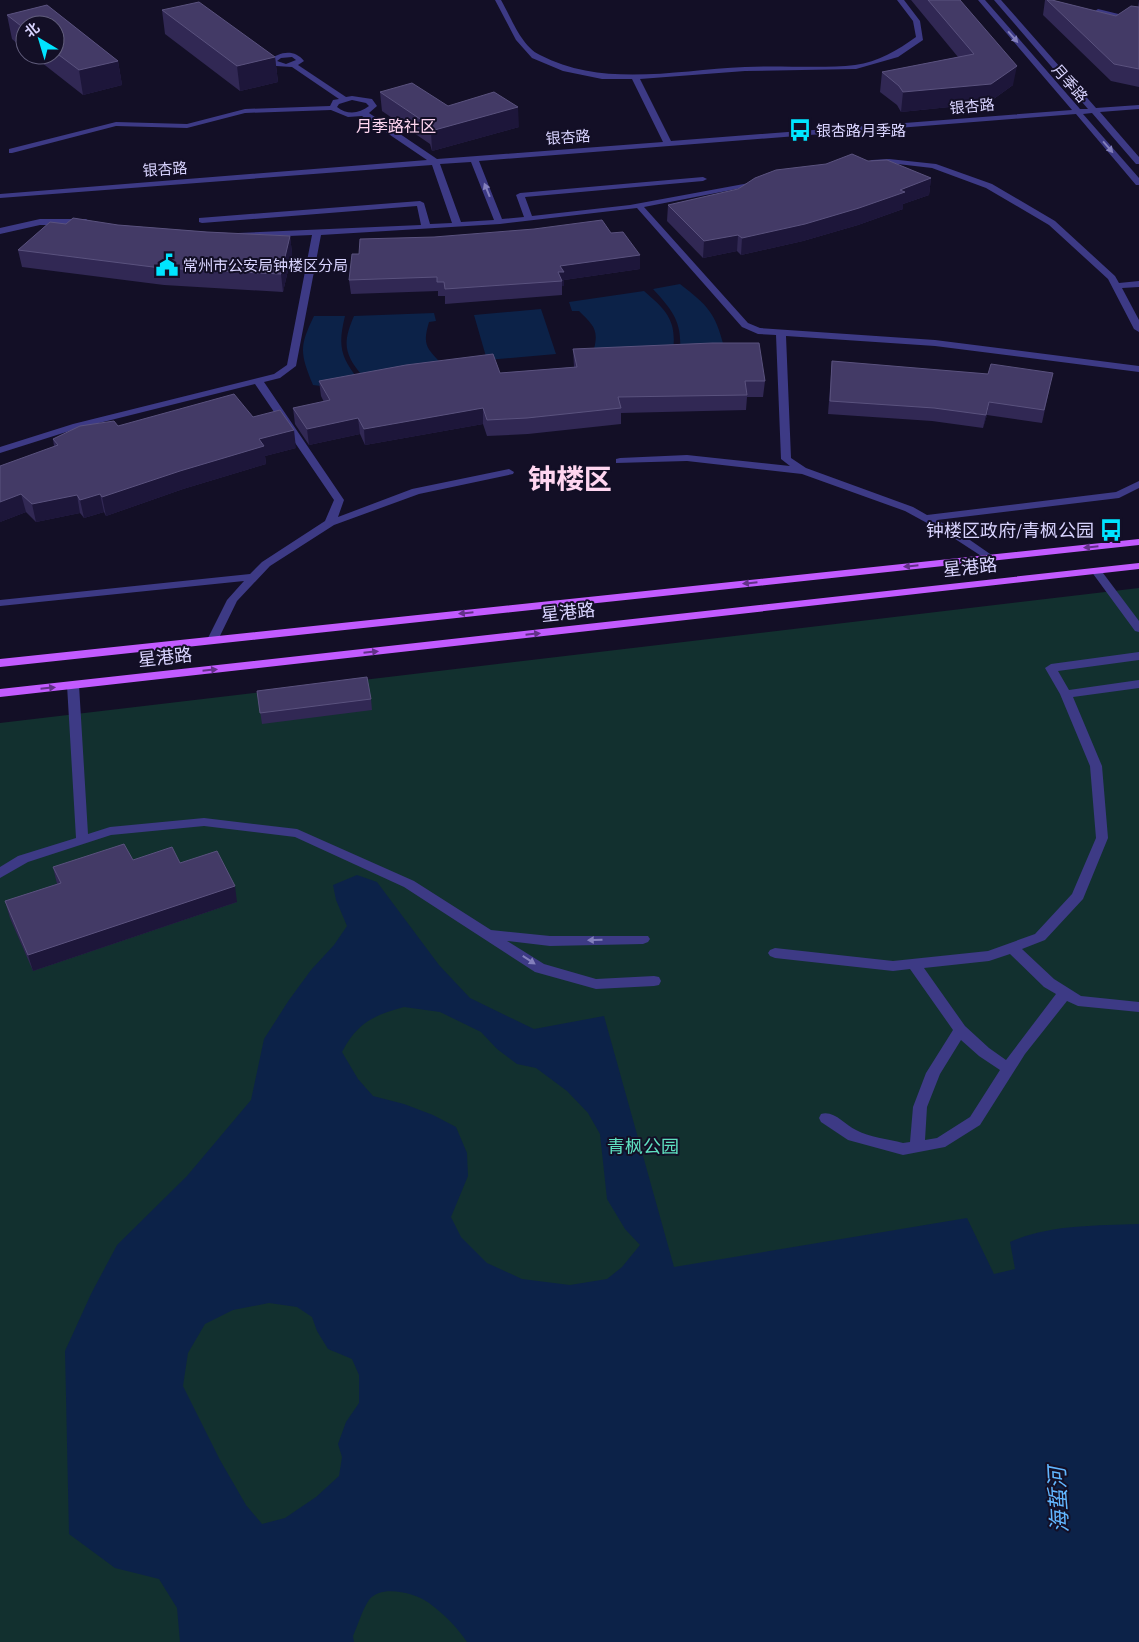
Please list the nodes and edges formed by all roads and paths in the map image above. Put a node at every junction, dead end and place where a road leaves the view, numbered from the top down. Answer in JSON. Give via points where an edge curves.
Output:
{"nodes":[{"id":1,"x":498,"y":0,"type":"edge"},
{"id":2,"x":900,"y":0,"type":"edge"},
{"id":3,"x":981,"y":0,"type":"edge"},
{"id":4,"x":997,"y":0,"type":"edge"},
{"id":5,"x":1098,"y":11,"type":"edge"},
{"id":6,"x":1139,"y":21,"type":"edge"},
{"id":7,"x":293,"y":65,"type":"dead end"},
{"id":8,"x":635,"y":77,"type":"junction"},
{"id":9,"x":344,"y":99,"type":"junction"},
{"id":10,"x":1139,"y":107,"type":"edge"},
{"id":11,"x":333,"y":108,"type":"junction"},
{"id":12,"x":1092,"y":110,"type":"junction"},
{"id":13,"x":1077,"y":111,"type":"junction"},
{"id":14,"x":363,"y":113,"type":"junction"},
{"id":15,"x":668,"y":143,"type":"junction"},
{"id":16,"x":12,"y":151,"type":"dead end"},
{"id":17,"x":474,"y":159,"type":"junction"},
{"id":18,"x":435,"y":162,"type":"junction"},
{"id":19,"x":1139,"y":162,"type":"edge"},
{"id":20,"x":861,"y":163,"type":"edge"},
{"id":21,"x":703,"y":180,"type":"dead end"},
{"id":22,"x":770,"y":180,"type":"edge"},
{"id":23,"x":1139,"y":183,"type":"edge"},
{"id":24,"x":0,"y":196,"type":"edge"},
{"id":25,"x":638,"y":206,"type":"junction"},
{"id":26,"x":529,"y":218,"type":"junction"},
{"id":27,"x":202,"y":220,"type":"dead end"},
{"id":28,"x":499,"y":220,"type":"junction"},
{"id":29,"x":96,"y":223,"type":"edge"},
{"id":30,"x":457,"y":224,"type":"junction"},
{"id":31,"x":426,"y":227,"type":"junction"},
{"id":32,"x":0,"y":231,"type":"edge"},
{"id":33,"x":317,"y":232,"type":"junction"},
{"id":34,"x":231,"y":235,"type":"edge"},
{"id":35,"x":1139,"y":284,"type":"edge"},
{"id":36,"x":1117,"y":286,"type":"junction"},
{"id":37,"x":1139,"y":329,"type":"edge"},
{"id":38,"x":781,"y":333,"type":"junction"},
{"id":39,"x":1139,"y":369,"type":"edge"},
{"id":40,"x":258,"y":381,"type":"junction"},
{"id":41,"x":0,"y":450,"type":"edge"},
{"id":42,"x":620,"y":461,"type":"dead end"},
{"id":43,"x":804,"y":471,"type":"junction"},
{"id":44,"x":509,"y":472,"type":"dead end"},
{"id":45,"x":1139,"y":484,"type":"edge"},
{"id":46,"x":925,"y":518,"type":"junction"},
{"id":47,"x":330,"y":523,"type":"junction"},
{"id":48,"x":1139,"y":542,"type":"edge"},
{"id":49,"x":989,"y":558,"type":"junction"},
{"id":50,"x":1139,"y":566,"type":"edge"},
{"id":51,"x":1096,"y":571,"type":"junction"},
{"id":52,"x":254,"y":576,"type":"junction"},
{"id":53,"x":0,"y":603,"type":"edge"},
{"id":54,"x":1139,"y":629,"type":"edge"},
{"id":55,"x":213,"y":640,"type":"junction"},
{"id":56,"x":1139,"y":656,"type":"edge"},
{"id":57,"x":0,"y":663,"type":"edge"},
{"id":58,"x":1139,"y":684,"type":"edge"},
{"id":59,"x":73,"y":685,"type":"junction"},
{"id":60,"x":0,"y":693,"type":"edge"},
{"id":61,"x":1066,"y":694,"type":"junction"},
{"id":62,"x":82,"y":840,"type":"junction"},
{"id":63,"x":0,"y":873,"type":"edge"},
{"id":64,"x":488,"y":934,"type":"junction"},
{"id":65,"x":643,"y":939,"type":"dead end"},
{"id":66,"x":1012,"y":948,"type":"junction"},
{"id":67,"x":775,"y":953,"type":"dead end"},
{"id":68,"x":914,"y":964,"type":"junction"},
{"id":69,"x":654,"y":982,"type":"dead end"},
{"id":70,"x":1064,"y":992,"type":"junction"},
{"id":71,"x":1139,"y":1007,"type":"edge"},
{"id":72,"x":960,"y":1030,"type":"junction"},
{"id":73,"x":1008,"y":1068,"type":"junction"},
{"id":74,"x":826,"y":1118,"type":"dead end"},
{"id":75,"x":917,"y":1146,"type":"junction"}],
"edges":[{"from":1,"to":8,"type":"street","via":[[520,40],[535,56],[566,69],[602,77]]},
{"from":2,"to":8,"type":"street","via":[[916,21],[920,38],[895,54],[856,68],[745,69]]},
{"from":3,"to":13,"type":"street","name":"月季路","one_way":true},
{"from":4,"to":12,"type":"street","name":"月季路"},
{"from":5,"to":6,"type":"street"},
{"from":7,"to":9,"type":"street"},
{"from":8,"to":15,"type":"street"},
{"from":9,"to":11,"type":"street","via":[[336,102]]},
{"from":9,"to":14,"type":"street","via":[[369,101],[373,106]]},
{"from":10,"to":12,"type":"street","name":"银杏路"},
{"from":11,"to":14,"type":"street","via":[[343,114]]},
{"from":11,"to":16,"type":"street","via":[[245,111],[187,126],[116,124]]},
{"from":12,"to":13,"type":"street","name":"银杏路"},
{"from":12,"to":19,"type":"street","name":"月季路"},
{"from":13,"to":15,"type":"street","name":"银杏路"},
{"from":13,"to":23,"type":"street","name":"月季路","one_way":true},
{"from":14,"to":18,"type":"street"},
{"from":15,"to":17,"type":"street","name":"银杏路"},
{"from":17,"to":18,"type":"street","name":"银杏路"},
{"from":28,"to":17,"type":"street","one_way":true},
{"from":18,"to":24,"type":"street","name":"银杏路"},
{"from":18,"to":30,"type":"street"},
{"from":20,"to":36,"type":"street","via":[[889,161],[934,166],[989,186],[1052,222]]},
{"from":21,"to":26,"type":"street","via":[[520,195]]},
{"from":22,"to":25,"type":"street"},
{"from":25,"to":26,"type":"street"},
{"from":25,"to":38,"type":"street","via":[[745,325],[758,331]]},
{"from":26,"to":28,"type":"street"},
{"from":27,"to":31,"type":"street","via":[[420,203]]},
{"from":28,"to":30,"type":"street"},
{"from":29,"to":32,"type":"street","via":[[40,222]]},
{"from":30,"to":31,"type":"street"},
{"from":31,"to":33,"type":"street"},
{"from":33,"to":34,"type":"street"},
{"from":33,"to":40,"type":"street","via":[[291,366],[277,376]]},
{"from":35,"to":36,"type":"street"},
{"from":36,"to":37,"type":"street"},
{"from":38,"to":39,"type":"street","via":[[935,343]]},
{"from":38,"to":43,"type":"street","via":[[786,459]]},
{"from":40,"to":41,"type":"street","via":[[76,426]]},
{"from":40,"to":47,"type":"street","via":[[339,500]]},
{"from":42,"to":43,"type":"street","via":[[687,458]]},
{"from":43,"to":46,"type":"street","via":[[909,509]]},
{"from":44,"to":47,"type":"street","via":[[416,491]]},
{"from":45,"to":46,"type":"street","via":[[1119,495]]},
{"from":46,"to":49,"type":"street"},
{"from":47,"to":52,"type":"street","via":[[266,564]]},
{"from":48,"to":49,"type":"main road","name":"星港路","one_way":true},
{"from":49,"to":55,"type":"main road","name":"星港路","one_way":true},
{"from":50,"to":51,"type":"main road","name":"星港路"},
{"from":51,"to":54,"type":"street"},
{"from":59,"to":51,"type":"main road","name":"星港路","one_way":true},
{"from":52,"to":53,"type":"street"},
{"from":52,"to":55,"type":"street","via":[[232,600]]},
{"from":55,"to":57,"type":"main road","name":"星港路"},
{"from":56,"to":61,"type":"street","via":[[1051,668]]},
{"from":58,"to":61,"type":"street"},
{"from":60,"to":59,"type":"main road","name":"星港路","one_way":true},
{"from":59,"to":62,"type":"street"},
{"from":61,"to":66,"type":"street","via":[[1096,766],[1102,838],[1078,896],[1040,937]]},
{"from":62,"to":63,"type":"street","via":[[23,859]]},
{"from":62,"to":64,"type":"street","via":[[110,831],[204,822],[297,833],[408,884]]},
{"from":65,"to":64,"type":"street","one_way":true,"via":[[550,941]]},
{"from":64,"to":69,"type":"street","one_way":true,"via":[[540,968],[596,984]]},
{"from":66,"to":68,"type":"street","via":[[989,956]]},
{"from":66,"to":70,"type":"street","via":[[1049,983]]},
{"from":67,"to":68,"type":"street","via":[[893,966]]},
{"from":68,"to":72,"type":"street"},
{"from":70,"to":71,"type":"street","via":[[1078,1001]]},
{"from":70,"to":73,"type":"street"},
{"from":72,"to":73,"type":"street"},
{"from":72,"to":75,"type":"street","via":[[933,1073],[920,1107]]},
{"from":73,"to":75,"type":"street","via":[[975,1121],[940,1143]]},
{"from":74,"to":75,"type":"street","via":[[853,1136],[903,1149]]}]}
